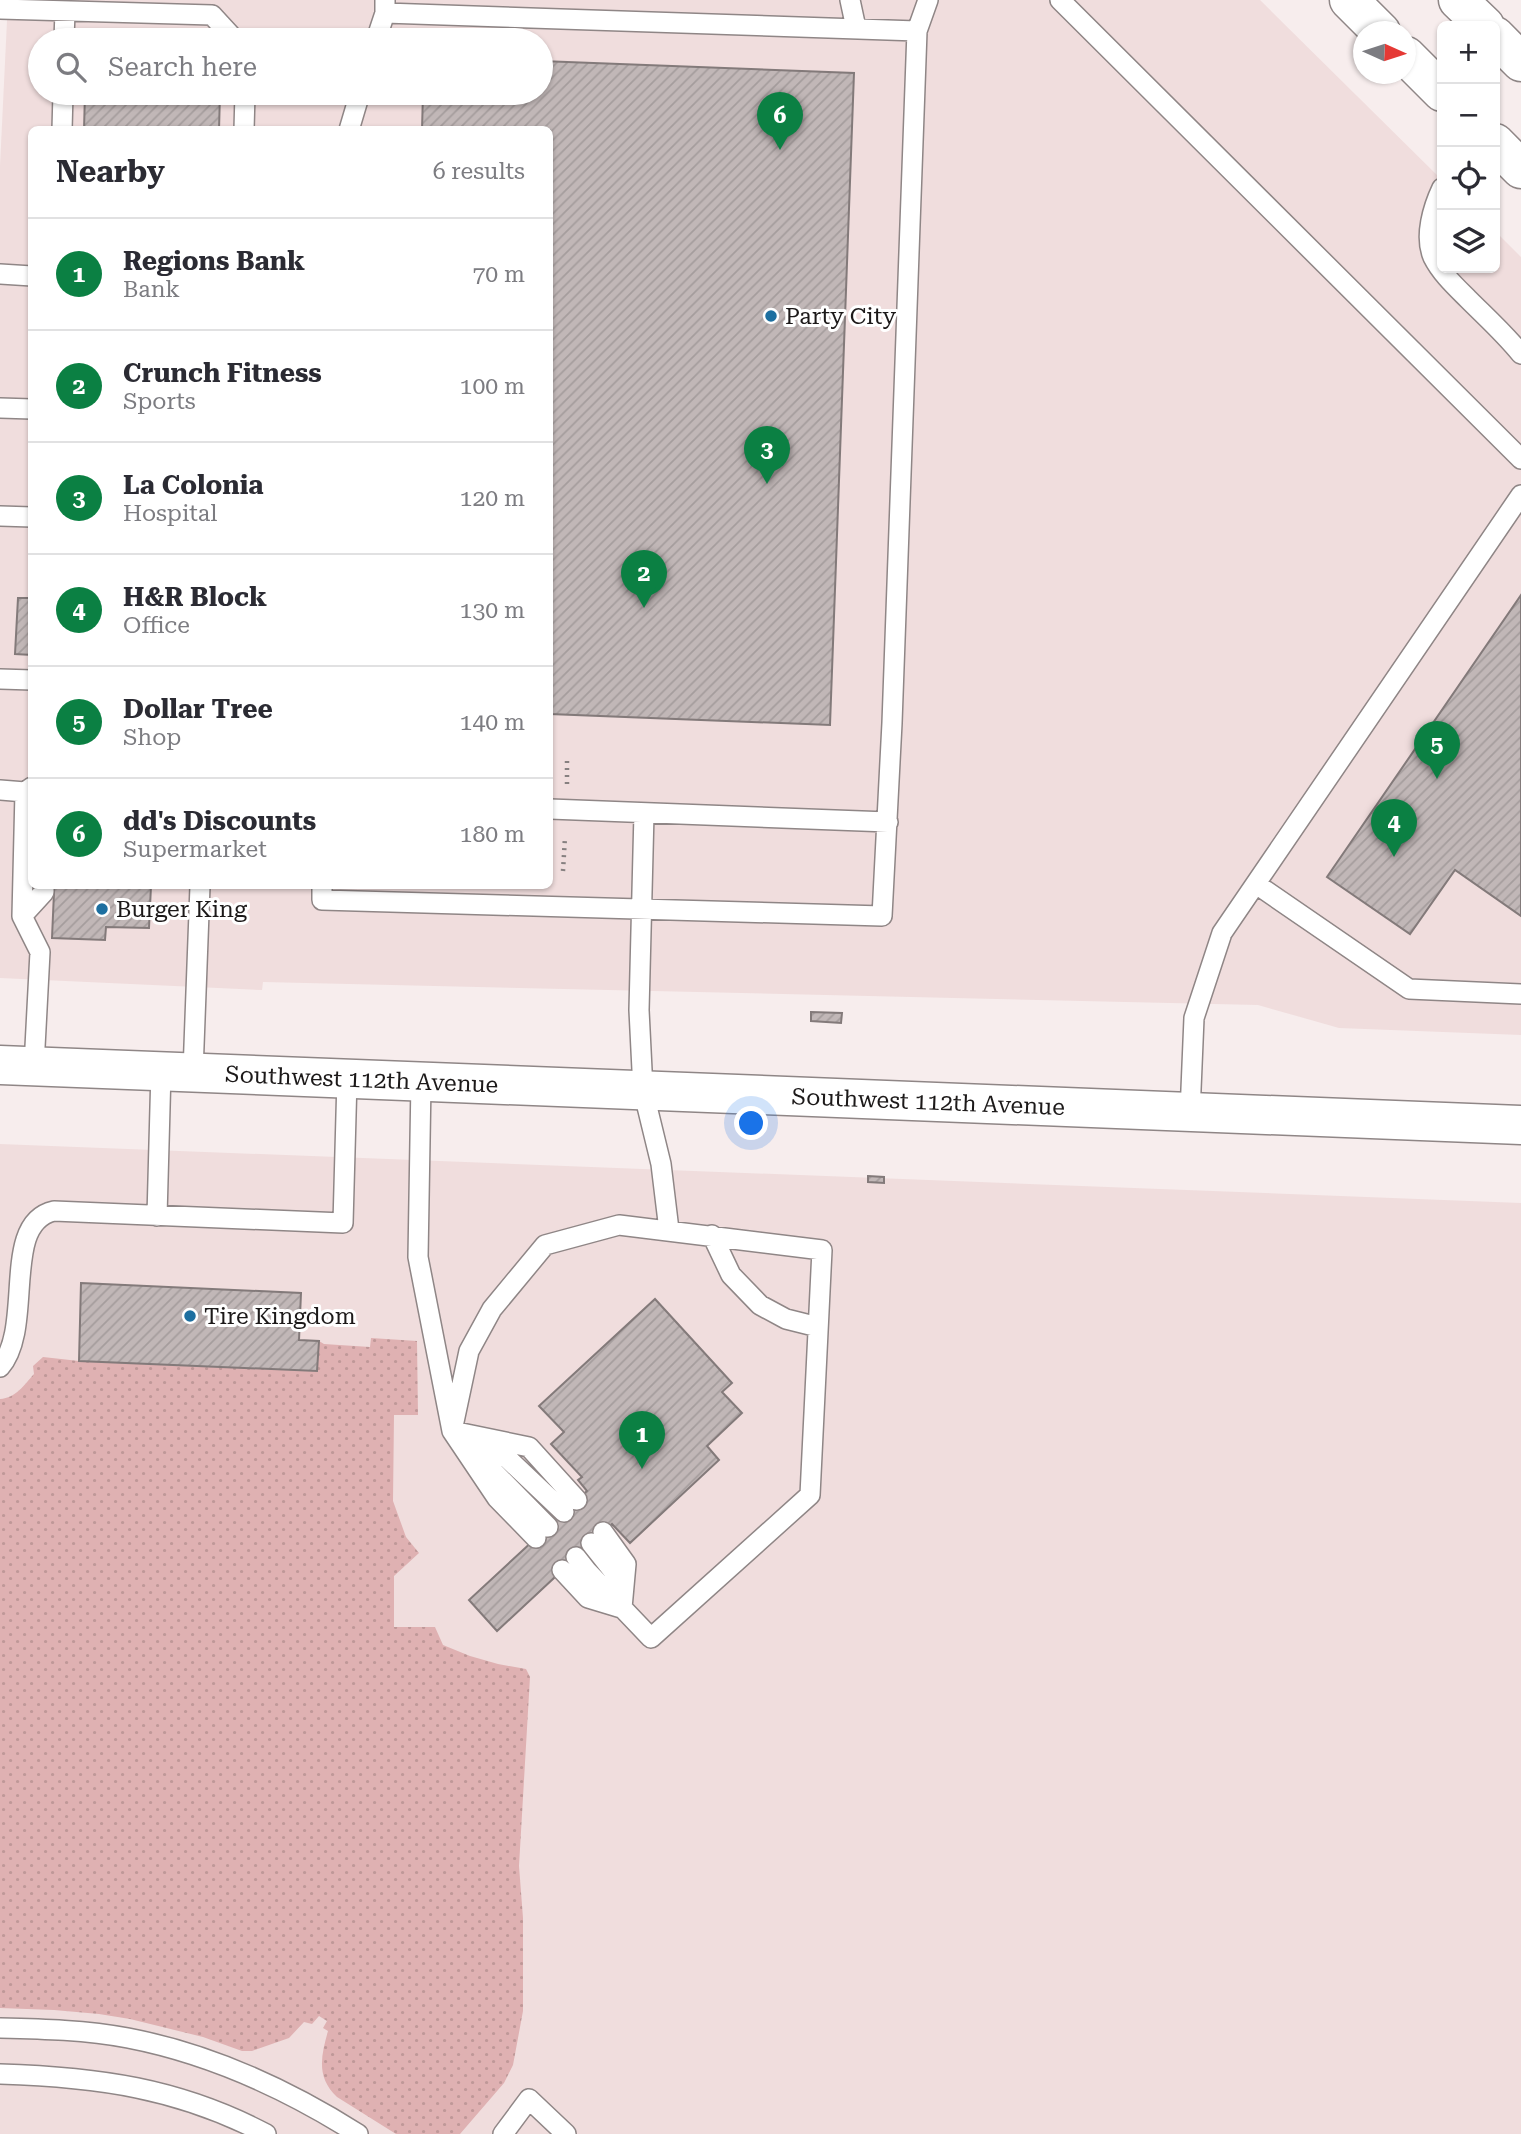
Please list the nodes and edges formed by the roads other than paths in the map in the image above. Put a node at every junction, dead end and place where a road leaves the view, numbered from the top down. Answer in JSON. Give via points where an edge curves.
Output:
{"nodes":[{"id":1,"x":850,"y":0,"type":"edge"},
{"id":2,"x":928,"y":0,"type":"edge"},
{"id":3,"x":1060,"y":0,"type":"edge"},
{"id":4,"x":1349,"y":0,"type":"edge"},
{"id":5,"x":385,"y":6,"type":"edge"},
{"id":6,"x":0,"y":9,"type":"edge"},
{"id":7,"x":65,"y":11,"type":"junction"},
{"id":8,"x":1479,"y":15,"type":"edge"},
{"id":9,"x":1370,"y":21,"type":"edge"},
{"id":10,"x":64,"y":28,"type":"edge"},
{"id":11,"x":224,"y":28,"type":"edge"},
{"id":12,"x":379,"y":28,"type":"edge"},
{"id":13,"x":856,"y":28,"type":"junction"},
{"id":14,"x":917,"y":31,"type":"junction"},
{"id":15,"x":1416,"y":60,"type":"edge"},
{"id":16,"x":1521,"y":63,"type":"edge"},
{"id":17,"x":1416,"y":66,"type":"edge"},
{"id":18,"x":1437,"y":68,"type":"edge"},
{"id":19,"x":1500,"y":71,"type":"edge"},
{"id":20,"x":1437,"y":87,"type":"edge"},
{"id":21,"x":63,"y":105,"type":"edge"},
{"id":22,"x":245,"y":105,"type":"edge"},
{"id":23,"x":356,"y":105,"type":"edge"},
{"id":24,"x":62,"y":126,"type":"edge"},
{"id":25,"x":244,"y":126,"type":"edge"},
{"id":26,"x":350,"y":126,"type":"edge"},
{"id":27,"x":1521,"y":127,"type":"edge"},
{"id":28,"x":1500,"y":128,"type":"edge"},
{"id":29,"x":1499,"y":147,"type":"edge"},
{"id":30,"x":1521,"y":169,"type":"edge"},
{"id":31,"x":1437,"y":203,"type":"edge"},
{"id":32,"x":0,"y":274,"type":"edge"},
{"id":33,"x":28,"y":276,"type":"edge"},
{"id":34,"x":1521,"y":354,"type":"edge"},
{"id":35,"x":0,"y":408,"type":"edge"},
{"id":36,"x":28,"y":408,"type":"edge"},
{"id":37,"x":1521,"y":458,"type":"edge"},
{"id":38,"x":1521,"y":495,"type":"edge"},
{"id":39,"x":0,"y":516,"type":"edge"},
{"id":40,"x":28,"y":517,"type":"edge"},
{"id":41,"x":0,"y":679,"type":"edge"},
{"id":42,"x":28,"y":680,"type":"edge"},
{"id":43,"x":28,"y":789,"type":"edge"},
{"id":44,"x":0,"y":790,"type":"edge"},
{"id":45,"x":553,"y":808,"type":"edge"},
{"id":46,"x":644,"y":813,"type":"junction"},
{"id":47,"x":888,"y":822,"type":"junction"},
{"id":48,"x":1256,"y":884,"type":"junction"},
{"id":49,"x":44,"y":889,"type":"edge"},
{"id":50,"x":200,"y":889,"type":"edge"},
{"id":51,"x":322,"y":889,"type":"edge"},
{"id":52,"x":640,"y":908,"type":"junction"},
{"id":53,"x":22,"y":916,"type":"junction"},
{"id":54,"x":1521,"y":994,"type":"edge"},
{"id":55,"x":17,"y":1065,"type":"edge"},
{"id":56,"x":177,"y":1072,"type":"junction"},
{"id":57,"x":347,"y":1079,"type":"junction"},
{"id":58,"x":421,"y":1082,"type":"junction"},
{"id":59,"x":643,"y":1090,"type":"junction"},
{"id":60,"x":1190,"y":1113,"type":"junction"},
{"id":61,"x":1521,"y":1125,"type":"edge"},
{"id":62,"x":157,"y":1216,"type":"junction"},
{"id":63,"x":669,"y":1230,"type":"junction"},
{"id":64,"x":712,"y":1235,"type":"junction"},
{"id":65,"x":818,"y":1327,"type":"junction"},
{"id":66,"x":0,"y":1367,"type":"edge"},
{"id":67,"x":452,"y":1431,"type":"junction"},
{"id":68,"x":571,"y":1506,"type":"dead end"},
{"id":69,"x":542,"y":1533,"type":"dead end"},
{"id":70,"x":622,"y":1608,"type":"junction"},
{"id":71,"x":0,"y":2028,"type":"edge"},
{"id":72,"x":0,"y":2074,"type":"edge"},
{"id":73,"x":266,"y":2134,"type":"edge"},
{"id":74,"x":358,"y":2134,"type":"edge"},
{"id":75,"x":503,"y":2134,"type":"edge"},
{"id":76,"x":566,"y":2134,"type":"edge"}],
"edges":[{"from":1,"to":13,"type":"lane"},
{"from":2,"to":14,"type":"lane"},
{"from":3,"to":37,"type":"lane"},
{"from":4,"to":9,"type":"main road"},
{"from":5,"to":12,"type":"lane"},
{"from":5,"to":13,"type":"lane"},
{"from":6,"to":7,"type":"lane"},
{"from":7,"to":10,"type":"lane"},
{"from":7,"to":11,"type":"lane","via":[[212,15]]},
{"from":8,"to":16,"type":"main road"},
{"from":13,"to":14,"type":"lane"},
{"from":14,"to":47,"type":"lane"},
{"from":15,"to":18,"type":"main road"},
{"from":16,"to":19,"type":"main road"},
{"from":17,"to":20,"type":"main road"},
{"from":21,"to":24,"type":"lane"},
{"from":22,"to":25,"type":"lane"},
{"from":23,"to":26,"type":"lane"},
{"from":27,"to":28,"type":"main road"},
{"from":29,"to":30,"type":"main road"},
{"from":31,"to":34,"type":"lane","via":[[1431,222],[1433,256],[1454,285]]},
{"from":32,"to":33,"type":"lane"},
{"from":35,"to":36,"type":"lane"},
{"from":38,"to":48,"type":"lane"},
{"from":39,"to":40,"type":"lane"},
{"from":41,"to":42,"type":"lane"},
{"from":43,"to":44,"type":"lane"},
{"from":43,"to":53,"type":"lane"},
{"from":45,"to":46,"type":"lane"},
{"from":46,"to":47,"type":"lane"},
{"from":46,"to":52,"type":"lane"},
{"from":47,"to":52,"type":"lane","via":[[882,916]]},
{"from":48,"to":54,"type":"lane","via":[[1409,989]]},
{"from":48,"to":60,"type":"lane","via":[[1222,933],[1194,1018]]},
{"from":49,"to":53,"type":"lane"},
{"from":50,"to":56,"type":"lane"},
{"from":51,"to":52,"type":"lane","via":[[322,900]]},
{"from":52,"to":59,"type":"lane"},
{"from":53,"to":55,"type":"lane","via":[[40,952]]},
{"from":55,"to":56,"type":"main road","name":"Southwest 112th Avenue"},
{"from":56,"to":57,"type":"main road","name":"Southwest 112th Avenue"},
{"from":56,"to":62,"type":"lane"},
{"from":57,"to":58,"type":"main road","name":"Southwest 112th Avenue"},
{"from":57,"to":62,"type":"lane","via":[[343,1223]]},
{"from":58,"to":59,"type":"main road","name":"Southwest 112th Avenue"},
{"from":58,"to":67,"type":"lane","via":[[418,1257]]},
{"from":59,"to":60,"type":"main road","name":"Southwest 112th Avenue"},
{"from":59,"to":63,"type":"lane","via":[[661,1164]]},
{"from":60,"to":61,"type":"main road","name":"Southwest 112th Avenue"},
{"from":62,"to":66,"type":"lane","via":[[54,1211],[37,1220],[22,1248],[14,1341]]},
{"from":63,"to":64,"type":"lane"},
{"from":63,"to":67,"type":"lane","via":[[618,1225],[545,1245],[492,1309],[469,1352]]},
{"from":64,"to":65,"type":"lane","via":[[731,1275],[760,1305],[786,1319]]},
{"from":64,"to":65,"type":"lane","via":[[822,1250]]},
{"from":65,"to":70,"type":"lane","via":[[810,1495],[651,1638]]},
{"from":67,"to":68,"type":"lane","via":[[507,1458]]},
{"from":67,"to":69,"type":"lane"},
{"from":70,"to":70,"type":"lane","via":[[587,1571],[583,1550],[626,1564]]},
{"from":71,"to":74,"type":"lane","via":[[126,2038],[206,2058],[317,2108]]},
{"from":72,"to":73,"type":"lane","via":[[86,2079],[155,2092],[193,2102]]},
{"from":75,"to":76,"type":"lane","via":[[529,2099]]}]}
